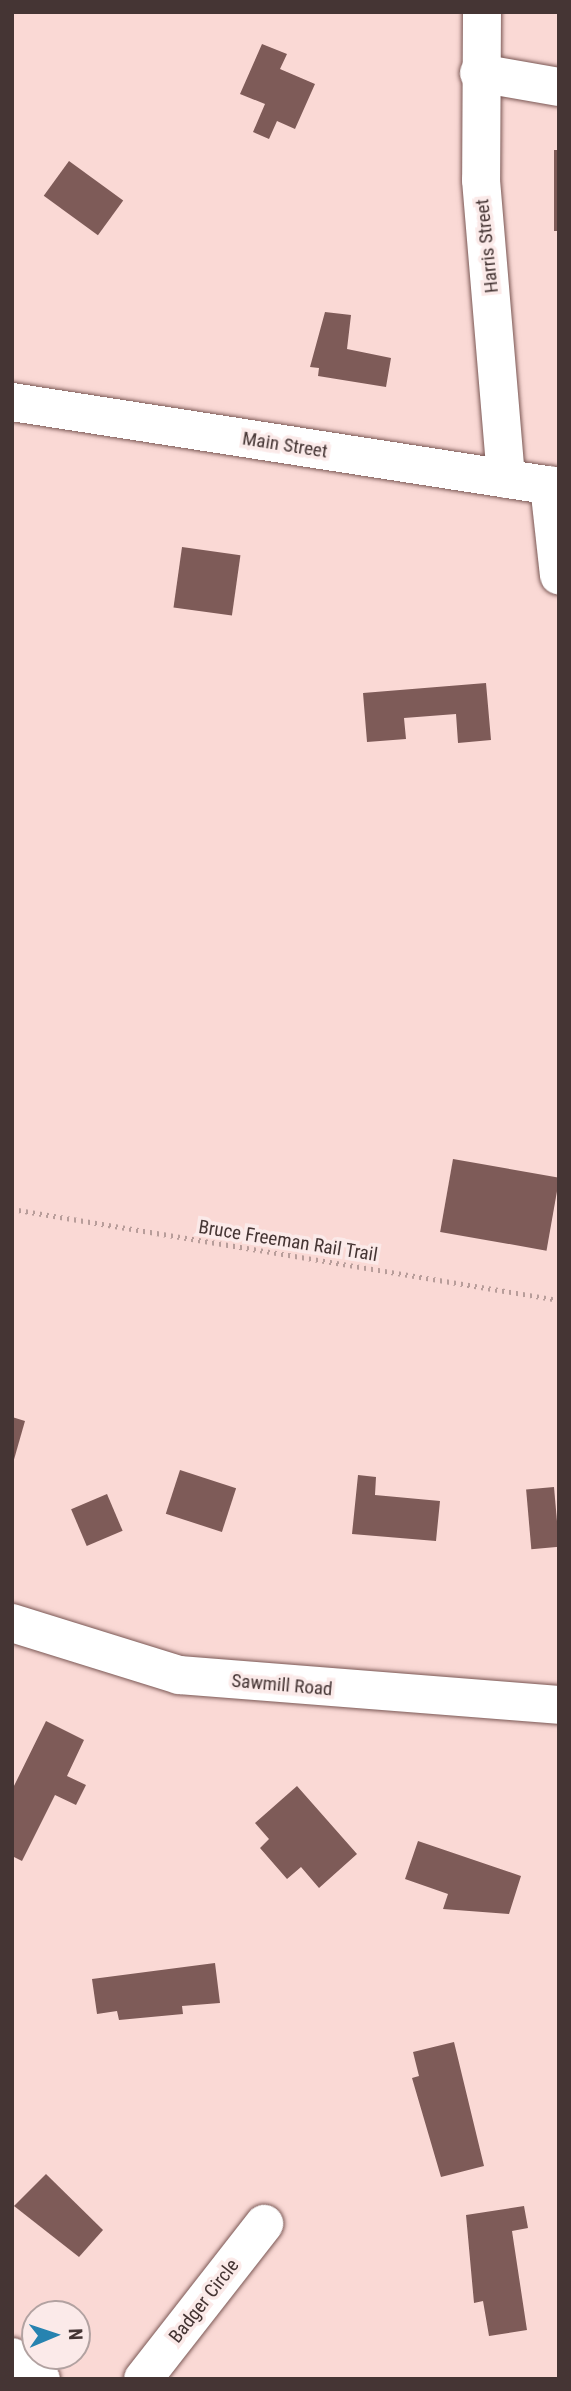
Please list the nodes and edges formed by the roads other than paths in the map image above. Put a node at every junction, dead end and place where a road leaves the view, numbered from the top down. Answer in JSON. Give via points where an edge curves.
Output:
{"nodes":[{"id":1,"x":482,"y":12,"type":"edge"},
{"id":2,"x":479,"y":73,"type":"junction"},
{"id":3,"x":559,"y":87,"type":"edge"},
{"id":4,"x":12,"y":402,"type":"edge"},
{"id":5,"x":506,"y":479,"type":"junction"},
{"id":6,"x":554,"y":486,"type":"edge"},
{"id":7,"x":559,"y":575,"type":"edge"},
{"id":8,"x":12,"y":1623,"type":"edge"},
{"id":9,"x":559,"y":1705,"type":"edge"},
{"id":10,"x":264,"y":2224,"type":"dead end"},
{"id":11,"x":12,"y":2357,"type":"edge"},
{"id":12,"x":41,"y":2379,"type":"edge"},
{"id":13,"x":143,"y":2379,"type":"edge"}],
"edges":[{"from":1,"to":2,"type":"street","name":"Harris Street"},
{"from":2,"to":3,"type":"street"},
{"from":2,"to":5,"type":"street","name":"Harris Street","via":[[481,180]]},
{"from":4,"to":5,"type":"street","name":"Main Street"},
{"from":5,"to":6,"type":"street","name":"Main Street"},
{"from":6,"to":7,"type":"street"},
{"from":8,"to":9,"type":"street","name":"Sawmill Road","via":[[179,1675]]},
{"from":10,"to":13,"type":"street","name":"Badger Circle"},
{"from":11,"to":12,"type":"street"}]}
